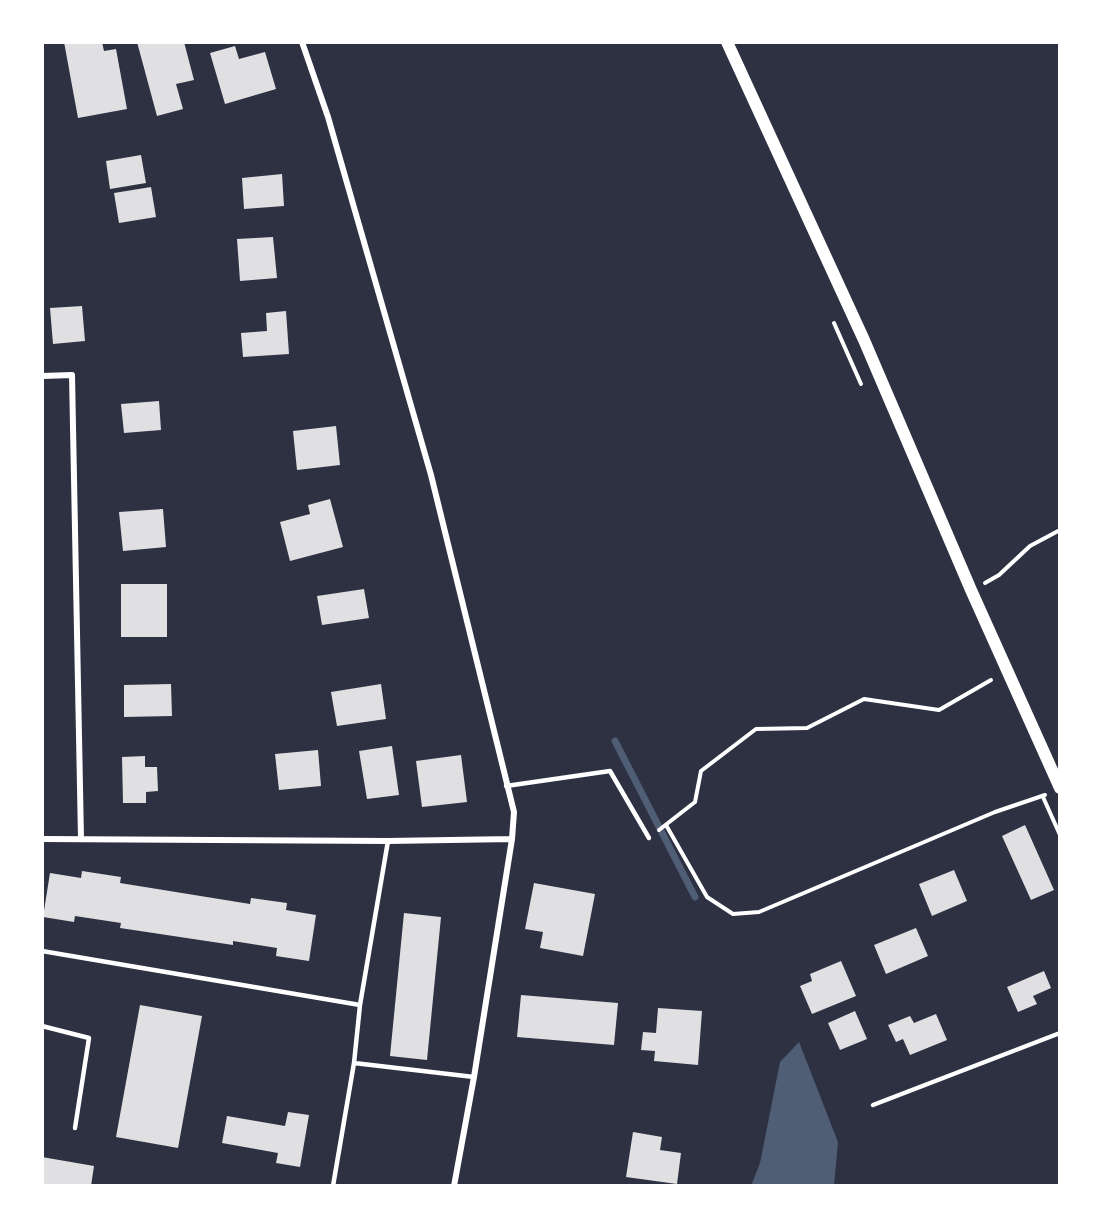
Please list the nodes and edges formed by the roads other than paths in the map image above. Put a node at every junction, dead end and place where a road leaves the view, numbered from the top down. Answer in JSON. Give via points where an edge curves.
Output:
{"nodes":[{"id":1,"x":302,"y":42,"type":"edge"},
{"id":2,"x":727,"y":42,"type":"edge"},
{"id":3,"x":42,"y":376,"type":"edge"},
{"id":4,"x":506,"y":786,"type":"junction"},
{"id":5,"x":1056,"y":791,"type":"edge"},
{"id":6,"x":42,"y":838,"type":"edge"},
{"id":7,"x":649,"y":838,"type":"dead end"},
{"id":8,"x":81,"y":839,"type":"junction"},
{"id":9,"x":512,"y":839,"type":"junction"},
{"id":10,"x":388,"y":841,"type":"junction"},
{"id":11,"x":42,"y":951,"type":"edge"},
{"id":12,"x":360,"y":1005,"type":"junction"},
{"id":13,"x":42,"y":1026,"type":"edge"},
{"id":14,"x":1060,"y":1033,"type":"edge"},
{"id":15,"x":354,"y":1063,"type":"junction"},
{"id":16,"x":474,"y":1077,"type":"junction"},
{"id":17,"x":873,"y":1105,"type":"dead end"},
{"id":18,"x":75,"y":1128,"type":"dead end"},
{"id":19,"x":333,"y":1186,"type":"edge"},
{"id":20,"x":454,"y":1186,"type":"edge"}],
"edges":[{"from":1,"to":4,"type":"street","via":[[328,117],[431,475]]},
{"from":2,"to":5,"type":"main road","via":[[864,339]]},
{"from":3,"to":8,"type":"street","via":[[72,375]]},
{"from":4,"to":7,"type":"lane","via":[[610,771]]},
{"from":4,"to":9,"type":"street","via":[[514,812]]},
{"from":6,"to":8,"type":"street"},
{"from":8,"to":10,"type":"street"},
{"from":9,"to":10,"type":"street"},
{"from":9,"to":16,"type":"street"},
{"from":10,"to":12,"type":"lane"},
{"from":11,"to":12,"type":"lane"},
{"from":12,"to":15,"type":"lane"},
{"from":13,"to":18,"type":"lane","via":[[89,1038]]},
{"from":14,"to":17,"type":"lane"},
{"from":15,"to":16,"type":"lane"},
{"from":15,"to":19,"type":"lane"},
{"from":16,"to":20,"type":"street"}]}
